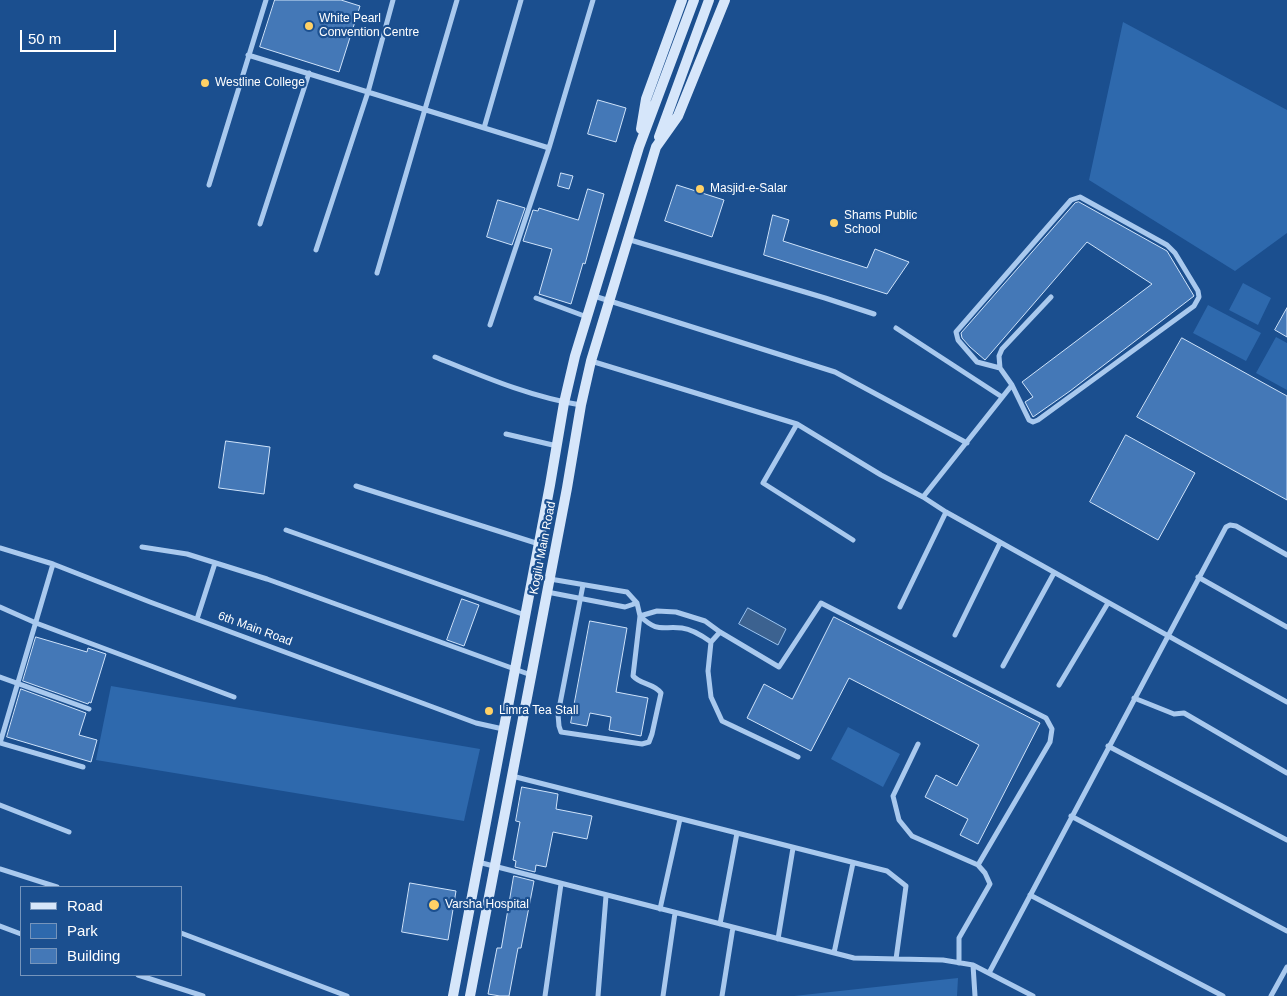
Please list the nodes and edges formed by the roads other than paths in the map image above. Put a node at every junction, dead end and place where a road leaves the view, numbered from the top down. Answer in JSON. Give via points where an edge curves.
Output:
{"nodes":[{"id":1,"x":266,"y":0,"type":"edge"},
{"id":2,"x":393,"y":0,"type":"edge"},
{"id":3,"x":457,"y":0,"type":"edge"},
{"id":4,"x":521,"y":0,"type":"edge"},
{"id":5,"x":593,"y":0,"type":"edge"},
{"id":6,"x":682,"y":0,"type":"edge"},
{"id":7,"x":694,"y":0,"type":"edge"},
{"id":8,"x":709,"y":0,"type":"edge"},
{"id":9,"x":724,"y":0,"type":"edge"},
{"id":10,"x":248,"y":55,"type":"junction"},
{"id":11,"x":309,"y":73,"type":"junction"},
{"id":12,"x":368,"y":92,"type":"junction"},
{"id":13,"x":425,"y":110,"type":"junction"},
{"id":14,"x":484,"y":128,"type":"junction"},
{"id":15,"x":639,"y":147,"type":"junction"},
{"id":16,"x":656,"y":147,"type":"junction"},
{"id":17,"x":549,"y":148,"type":"junction"},
{"id":18,"x":209,"y":185,"type":"dead end"},
{"id":19,"x":260,"y":224,"type":"dead end"},
{"id":20,"x":627,"y":239,"type":"junction"},
{"id":21,"x":316,"y":250,"type":"dead end"},
{"id":22,"x":377,"y":273,"type":"dead end"},
{"id":23,"x":594,"y":296,"type":"junction"},
{"id":24,"x":1051,"y":297,"type":"dead end"},
{"id":25,"x":536,"y":298,"type":"dead end"},
{"id":26,"x":608,"y":300,"type":"junction"},
{"id":27,"x":874,"y":314,"type":"dead end"},
{"id":28,"x":587,"y":317,"type":"junction"},
{"id":29,"x":490,"y":326,"type":"dead end"},
{"id":30,"x":896,"y":328,"type":"dead end"},
{"id":31,"x":435,"y":357,"type":"dead end"},
{"id":32,"x":590,"y":361,"type":"junction"},
{"id":33,"x":1000,"y":368,"type":"junction"},
{"id":34,"x":1012,"y":385,"type":"junction"},
{"id":35,"x":1002,"y":396,"type":"junction"},
{"id":36,"x":564,"y":403,"type":"junction"},
{"id":37,"x":581,"y":406,"type":"junction"},
{"id":38,"x":797,"y":424,"type":"junction"},
{"id":39,"x":506,"y":434,"type":"dead end"},
{"id":40,"x":967,"y":443,"type":"junction"},
{"id":41,"x":557,"y":446,"type":"junction"},
{"id":42,"x":356,"y":486,"type":"dead end"},
{"id":43,"x":923,"y":497,"type":"junction"},
{"id":44,"x":946,"y":512,"type":"junction"},
{"id":45,"x":286,"y":530,"type":"dead end"},
{"id":46,"x":853,"y":540,"type":"dead end"},
{"id":47,"x":1000,"y":543,"type":"junction"},
{"id":48,"x":539,"y":544,"type":"junction"},
{"id":49,"x":142,"y":547,"type":"dead end"},
{"id":50,"x":0,"y":548,"type":"edge"},
{"id":51,"x":1287,"y":555,"type":"edge"},
{"id":52,"x":215,"y":563,"type":"junction"},
{"id":53,"x":53,"y":564,"type":"junction"},
{"id":54,"x":1054,"y":573,"type":"junction"},
{"id":55,"x":1198,"y":577,"type":"junction"},
{"id":56,"x":549,"y":579,"type":"junction"},
{"id":57,"x":583,"y":585,"type":"junction"},
{"id":58,"x":547,"y":591,"type":"junction"},
{"id":59,"x":581,"y":598,"type":"junction"},
{"id":60,"x":637,"y":603,"type":"junction"},
{"id":61,"x":1108,"y":603,"type":"junction"},
{"id":62,"x":0,"y":607,"type":"edge"},
{"id":63,"x":900,"y":607,"type":"dead end"},
{"id":64,"x":525,"y":614,"type":"junction"},
{"id":65,"x":640,"y":616,"type":"junction"},
{"id":66,"x":197,"y":619,"type":"junction"},
{"id":67,"x":36,"y":623,"type":"junction"},
{"id":68,"x":1287,"y":627,"type":"edge"},
{"id":69,"x":720,"y":632,"type":"junction"},
{"id":70,"x":955,"y":635,"type":"dead end"},
{"id":71,"x":1167,"y":636,"type":"junction"},
{"id":72,"x":711,"y":642,"type":"junction"},
{"id":73,"x":1004,"y":666,"type":"dead end"},
{"id":74,"x":514,"y":669,"type":"junction"},
{"id":75,"x":530,"y":675,"type":"junction"},
{"id":76,"x":0,"y":677,"type":"edge"},
{"id":77,"x":18,"y":684,"type":"junction"},
{"id":78,"x":1059,"y":685,"type":"dead end"},
{"id":79,"x":234,"y":697,"type":"dead end"},
{"id":80,"x":1134,"y":698,"type":"junction"},
{"id":81,"x":1287,"y":702,"type":"edge"},
{"id":82,"x":89,"y":709,"type":"dead end"},
{"id":83,"x":502,"y":729,"type":"junction"},
{"id":84,"x":0,"y":743,"type":"edge"},
{"id":85,"x":918,"y":744,"type":"dead end"},
{"id":86,"x":1108,"y":746,"type":"junction"},
{"id":87,"x":798,"y":757,"type":"dead end"},
{"id":88,"x":83,"y":768,"type":"dead end"},
{"id":89,"x":1287,"y":773,"type":"edge"},
{"id":90,"x":511,"y":776,"type":"junction"},
{"id":91,"x":0,"y":805,"type":"edge"},
{"id":92,"x":1071,"y":816,"type":"junction"},
{"id":93,"x":680,"y":819,"type":"junction"},
{"id":94,"x":69,"y":832,"type":"dead end"},
{"id":95,"x":737,"y":833,"type":"junction"},
{"id":96,"x":1287,"y":840,"type":"edge"},
{"id":97,"x":793,"y":848,"type":"junction"},
{"id":98,"x":478,"y":862,"type":"junction"},
{"id":99,"x":853,"y":863,"type":"junction"},
{"id":100,"x":978,"y":865,"type":"junction"},
{"id":101,"x":494,"y":867,"type":"junction"},
{"id":102,"x":0,"y":869,"type":"edge"},
{"id":103,"x":561,"y":884,"type":"junction"},
{"id":104,"x":53,"y":886,"type":"edge"},
{"id":105,"x":1030,"y":895,"type":"junction"},
{"id":106,"x":606,"y":896,"type":"junction"},
{"id":107,"x":660,"y":909,"type":"junction"},
{"id":108,"x":675,"y":913,"type":"junction"},
{"id":109,"x":720,"y":924,"type":"junction"},
{"id":110,"x":0,"y":926,"type":"edge"},
{"id":111,"x":733,"y":928,"type":"junction"},
{"id":112,"x":1287,"y":931,"type":"edge"},
{"id":113,"x":182,"y":933,"type":"edge"},
{"id":114,"x":20,"y":934,"type":"edge"},
{"id":115,"x":778,"y":939,"type":"junction"},
{"id":116,"x":834,"y":953,"type":"junction"},
{"id":117,"x":896,"y":959,"type":"junction"},
{"id":118,"x":959,"y":963,"type":"junction"},
{"id":119,"x":972,"y":965,"type":"junction"},
{"id":120,"x":1287,"y":968,"type":"edge"},
{"id":121,"x":989,"y":973,"type":"junction"},
{"id":122,"x":141,"y":976,"type":"edge"},
{"id":123,"x":203,"y":996,"type":"edge"},
{"id":124,"x":347,"y":996,"type":"edge"},
{"id":125,"x":453,"y":996,"type":"edge"},
{"id":126,"x":470,"y":996,"type":"edge"},
{"id":127,"x":545,"y":996,"type":"edge"},
{"id":128,"x":598,"y":996,"type":"edge"},
{"id":129,"x":663,"y":996,"type":"edge"},
{"id":130,"x":722,"y":996,"type":"edge"},
{"id":131,"x":975,"y":996,"type":"edge"},
{"id":132,"x":1033,"y":996,"type":"edge"},
{"id":133,"x":1222,"y":996,"type":"edge"},
{"id":134,"x":1271,"y":996,"type":"edge"}],
"edges":[{"from":1,"to":10,"type":"street"},
{"from":2,"to":12,"type":"street"},
{"from":3,"to":13,"type":"street"},
{"from":4,"to":14,"type":"street"},
{"from":5,"to":17,"type":"street"},
{"from":6,"to":15,"type":"main road","via":[[646,99]]},
{"from":7,"to":15,"type":"main road"},
{"from":8,"to":16,"type":"main road"},
{"from":9,"to":16,"type":"main road","name":"Kogilu Main Road","via":[[678,116]]},
{"from":10,"to":11,"type":"street"},
{"from":10,"to":18,"type":"street"},
{"from":11,"to":12,"type":"street"},
{"from":11,"to":19,"type":"street"},
{"from":12,"to":13,"type":"street"},
{"from":12,"to":21,"type":"street"},
{"from":13,"to":14,"type":"street"},
{"from":13,"to":22,"type":"street"},
{"from":14,"to":17,"type":"street"},
{"from":15,"to":23,"type":"main road","name":"Kogilu Main Road"},
{"from":16,"to":20,"type":"main road","name":"Kogilu Main Road"},
{"from":17,"to":29,"type":"street"},
{"from":20,"to":26,"type":"main road","name":"Kogilu Main Road"},
{"from":20,"to":27,"type":"street"},
{"from":23,"to":26,"type":"street"},
{"from":23,"to":28,"type":"main road","name":"Kogilu Main Road"},
{"from":24,"to":33,"type":"street","via":[[1002,349]]},
{"from":25,"to":28,"type":"street"},
{"from":26,"to":32,"type":"main road","name":"Kogilu Main Road"},
{"from":26,"to":40,"type":"street","via":[[835,372]]},
{"from":28,"to":36,"type":"main road","name":"Kogilu Main Road"},
{"from":30,"to":35,"type":"street"},
{"from":31,"to":36,"type":"street","via":[[510,387]]},
{"from":32,"to":37,"type":"main road","name":"Kogilu Main Road"},
{"from":32,"to":38,"type":"street"},
{"from":33,"to":34,"type":"street"},
{"from":33,"to":34,"type":"street","via":[[977,362],[958,340],[956,332],[1071,200],[1080,197],[1175,253],[1198,291],[1199,297],[1194,306],[1038,420],[1029,420]]},
{"from":34,"to":35,"type":"street"},
{"from":35,"to":40,"type":"street"},
{"from":36,"to":37,"type":"street"},
{"from":36,"to":41,"type":"main road","name":"Kogilu Main Road"},
{"from":37,"to":56,"type":"main road","name":"Kogilu Main Road"},
{"from":38,"to":43,"type":"street"},
{"from":38,"to":46,"type":"street","via":[[763,483]]},
{"from":39,"to":41,"type":"street"},
{"from":40,"to":43,"type":"street"},
{"from":41,"to":48,"type":"main road","name":"Kogilu Main Road"},
{"from":42,"to":48,"type":"street"},
{"from":43,"to":44,"type":"street"},
{"from":44,"to":47,"type":"street"},
{"from":44,"to":63,"type":"street"},
{"from":45,"to":64,"type":"street"},
{"from":47,"to":54,"type":"street"},
{"from":47,"to":70,"type":"street"},
{"from":48,"to":64,"type":"main road","name":"Kogilu Main Road"},
{"from":49,"to":52,"type":"street","via":[[188,554]]},
{"from":50,"to":53,"type":"street","name":"6th Main Road"},
{"from":51,"to":55,"type":"street","via":[[1230,525]]},
{"from":52,"to":66,"type":"street"},
{"from":52,"to":74,"type":"street"},
{"from":53,"to":66,"type":"street","name":"6th Main Road"},
{"from":53,"to":67,"type":"street"},
{"from":54,"to":61,"type":"street"},
{"from":54,"to":73,"type":"street"},
{"from":55,"to":68,"type":"street"},
{"from":55,"to":71,"type":"street"},
{"from":56,"to":57,"type":"street"},
{"from":56,"to":58,"type":"main road","name":"Kogilu Main Road"},
{"from":57,"to":59,"type":"street"},
{"from":57,"to":60,"type":"street","via":[[627,592]]},
{"from":58,"to":59,"type":"street"},
{"from":58,"to":75,"type":"main road","name":"Kogilu Main Road"},
{"from":59,"to":60,"type":"street","via":[[625,607]]},
{"from":59,"to":65,"type":"street","via":[[558,714],[561,732],[642,744],[649,742],[661,693],[658,688],[633,676]]},
{"from":60,"to":65,"type":"street"},
{"from":61,"to":71,"type":"street"},
{"from":61,"to":78,"type":"street"},
{"from":62,"to":67,"type":"street"},
{"from":64,"to":74,"type":"main road","name":"Kogilu Main Road"},
{"from":65,"to":69,"type":"street","via":[[656,611],[676,612],[706,621]]},
{"from":65,"to":72,"type":"street","via":[[651,626],[684,628]]},
{"from":66,"to":83,"type":"street","name":"6th Main Road","via":[[476,723]]},
{"from":67,"to":77,"type":"street"},
{"from":67,"to":79,"type":"street"},
{"from":69,"to":72,"type":"street"},
{"from":69,"to":100,"type":"street","via":[[779,667],[822,603],[1046,718],[1052,729],[1050,742]]},
{"from":71,"to":80,"type":"street"},
{"from":71,"to":81,"type":"street"},
{"from":72,"to":87,"type":"street","via":[[708,671],[711,697],[722,721]]},
{"from":74,"to":75,"type":"street"},
{"from":74,"to":83,"type":"main road","name":"Kogilu Main Road"},
{"from":75,"to":90,"type":"main road","name":"Kogilu Main Road"},
{"from":76,"to":77,"type":"street"},
{"from":77,"to":82,"type":"street"},
{"from":77,"to":84,"type":"street"},
{"from":80,"to":86,"type":"street"},
{"from":80,"to":89,"type":"street","via":[[1174,714],[1184,713]]},
{"from":83,"to":98,"type":"main road","name":"Kogilu Main Road"},
{"from":84,"to":88,"type":"street"},
{"from":85,"to":100,"type":"street","via":[[893,796],[899,820],[912,836]]},
{"from":86,"to":92,"type":"street"},
{"from":86,"to":96,"type":"street"},
{"from":90,"to":93,"type":"street"},
{"from":90,"to":101,"type":"main road","name":"Kogilu Main Road"},
{"from":91,"to":94,"type":"street"},
{"from":92,"to":105,"type":"street"},
{"from":92,"to":112,"type":"street"},
{"from":93,"to":95,"type":"street"},
{"from":93,"to":107,"type":"street"},
{"from":95,"to":97,"type":"street"},
{"from":95,"to":109,"type":"street"},
{"from":97,"to":99,"type":"street"},
{"from":97,"to":115,"type":"street"},
{"from":98,"to":101,"type":"street"},
{"from":98,"to":125,"type":"main road","name":"Kogilu Main Road"},
{"from":99,"to":116,"type":"street"},
{"from":99,"to":117,"type":"street","via":[[887,872],[906,886]]},
{"from":100,"to":118,"type":"street","via":[[990,884],[959,938]]},
{"from":101,"to":103,"type":"street"},
{"from":101,"to":126,"type":"main road","name":"Kogilu Main Road"},
{"from":102,"to":104,"type":"street"},
{"from":103,"to":106,"type":"street"},
{"from":103,"to":127,"type":"street"},
{"from":105,"to":121,"type":"street"},
{"from":105,"to":133,"type":"street"},
{"from":106,"to":107,"type":"street"},
{"from":106,"to":128,"type":"street"},
{"from":107,"to":108,"type":"street"},
{"from":108,"to":109,"type":"street"},
{"from":108,"to":129,"type":"street"},
{"from":109,"to":111,"type":"street"},
{"from":110,"to":114,"type":"street"},
{"from":111,"to":115,"type":"street"},
{"from":111,"to":130,"type":"street"},
{"from":113,"to":124,"type":"street"},
{"from":115,"to":116,"type":"street"},
{"from":116,"to":117,"type":"street","via":[[854,958]]},
{"from":117,"to":118,"type":"street"},
{"from":118,"to":119,"type":"street"},
{"from":119,"to":121,"type":"street"},
{"from":119,"to":131,"type":"street"},
{"from":120,"to":134,"type":"street"},
{"from":121,"to":132,"type":"street"},
{"from":122,"to":123,"type":"street"}]}
